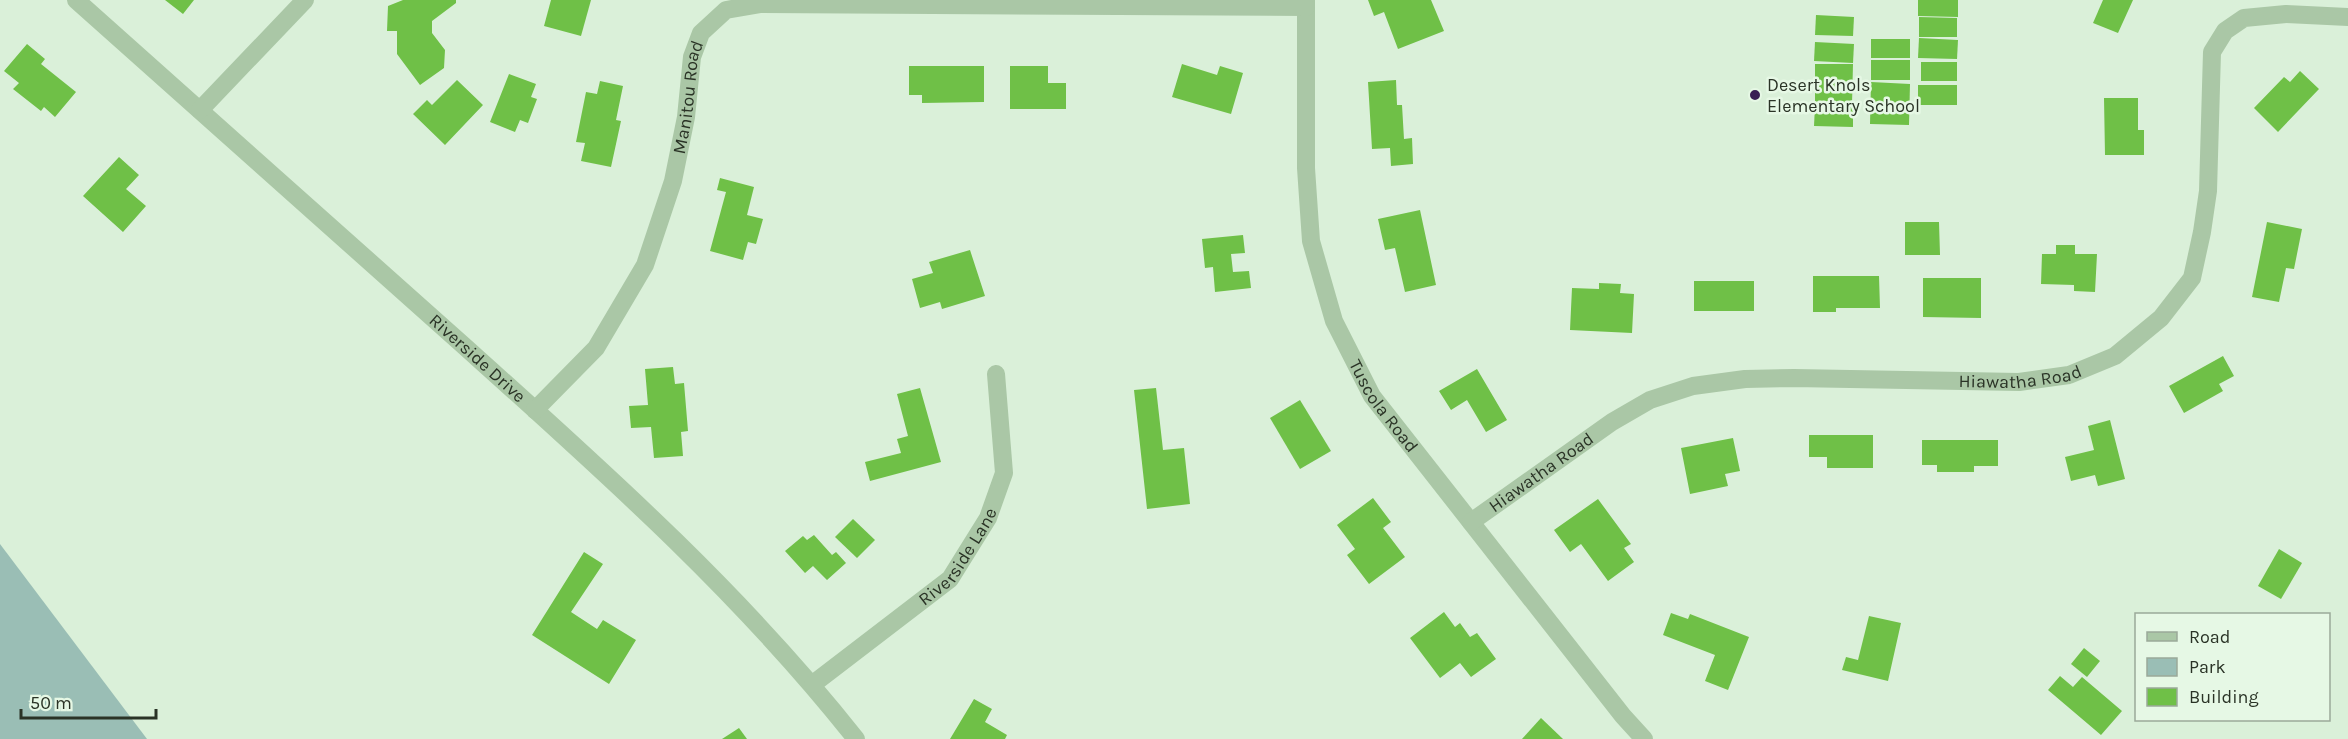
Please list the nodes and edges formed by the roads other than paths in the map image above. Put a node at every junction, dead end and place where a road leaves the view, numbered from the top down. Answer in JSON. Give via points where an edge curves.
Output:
{"nodes":[{"id":1,"x":76,"y":0,"type":"edge"},
{"id":2,"x":305,"y":0,"type":"edge"},
{"id":3,"x":1306,"y":4,"type":"edge"},
{"id":4,"x":2348,"y":17,"type":"edge"},
{"id":5,"x":200,"y":110,"type":"junction"},
{"id":6,"x":996,"y":374,"type":"dead end"},
{"id":7,"x":535,"y":410,"type":"junction"},
{"id":8,"x":1471,"y":522,"type":"junction"},
{"id":9,"x":813,"y":684,"type":"junction"},
{"id":10,"x":856,"y":739,"type":"edge"},
{"id":11,"x":1644,"y":739,"type":"edge"}],
"edges":[{"from":1,"to":5,"type":"street","name":"Riverside Drive"},
{"from":2,"to":5,"type":"street"},
{"from":3,"to":7,"type":"street","name":"Manitou Road","via":[[761,4],[726,10],[701,33],[692,57],[686,117],[673,181],[645,265],[596,348]]},
{"from":3,"to":8,"type":"street","name":"Tuscola Road","via":[[1305,168],[1311,242],[1334,321],[1372,396]]},
{"from":4,"to":8,"type":"street","name":"Hiawatha Road","via":[[2286,14],[2244,18],[2224,31],[2212,52],[2208,191],[2192,278],[2161,318],[2115,356],[2069,375],[2019,381],[1745,378],[1693,386],[1650,400],[1612,422]]},
{"from":5,"to":7,"type":"street","name":"Riverside Drive"},
{"from":6,"to":9,"type":"street","name":"Riverside Lane","via":[[1004,473],[988,518],[950,579]]},
{"from":7,"to":9,"type":"street","name":"Riverside Drive","via":[[707,571]]},
{"from":8,"to":11,"type":"street","name":"Tuscola Road"},
{"from":9,"to":10,"type":"street","name":"Riverside Drive"}]}
